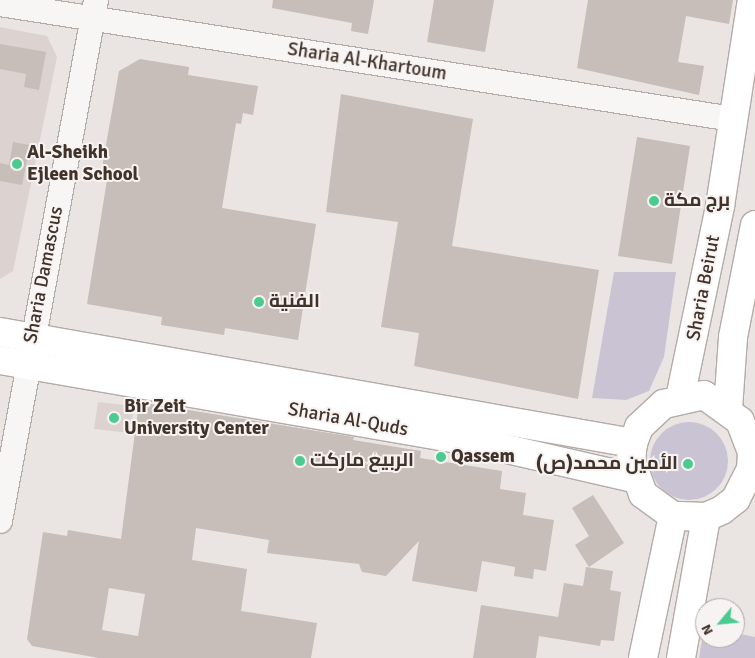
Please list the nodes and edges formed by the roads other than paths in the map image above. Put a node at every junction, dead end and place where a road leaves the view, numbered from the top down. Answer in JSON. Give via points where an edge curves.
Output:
{"nodes":[{"id":1,"x":752,"y":0,"type":"edge"},
{"id":2,"x":0,"y":4,"type":"edge"},
{"id":3,"x":94,"y":10,"type":"edge"},
{"id":4,"x":734,"y":119,"type":"junction"},
{"id":5,"x":755,"y":224,"type":"edge"},
{"id":6,"x":0,"y":332,"type":"edge"},
{"id":7,"x":32,"y":337,"type":"junction"},
{"id":8,"x":0,"y":360,"type":"edge"},
{"id":9,"x":27,"y":365,"type":"junction"},
{"id":10,"x":680,"y":398,"type":"junction"},
{"id":11,"x":728,"y":409,"type":"junction"},
{"id":12,"x":633,"y":443,"type":"junction"},
{"id":13,"x":753,"y":469,"type":"edge"},
{"id":14,"x":634,"y":478,"type":"junction"},
{"id":15,"x":745,"y":501,"type":"edge"},
{"id":16,"x":673,"y":516,"type":"junction"},
{"id":17,"x":706,"y":517,"type":"junction"},
{"id":18,"x":0,"y":522,"type":"edge"},
{"id":19,"x":643,"y":658,"type":"edge"},
{"id":20,"x":681,"y":658,"type":"edge"}],
"edges":[{"from":1,"to":4,"type":"main road","name":"Sharia Beirut"},
{"from":2,"to":3,"type":"street","name":"Sharia Al-Khartoum"},
{"from":3,"to":4,"type":"street","name":"Sharia Al-Khartoum"},
{"from":3,"to":7,"type":"street","name":"Sharia Damascus"},
{"from":4,"to":10,"type":"main road","name":"Sharia Beirut"},
{"from":5,"to":11,"type":"main road","name":"Sharia Beirut","via":[[733,337]]},
{"from":6,"to":7,"type":"main road","name":"Sharia Al-Quds"},
{"from":7,"to":9,"type":"street","name":"Sharia Damascus"},
{"from":7,"to":12,"type":"main road","name":"Sharia Al-Quds"},
{"from":8,"to":9,"type":"main road","name":"Sharia Al-Quds"},
{"from":9,"to":14,"type":"main road","name":"Sharia Al-Quds","via":[[485,444]]},
{"from":9,"to":18,"type":"street","name":"Sharia Damascus"},
{"from":10,"to":11,"type":"main road","via":[[704,395]]},
{"from":10,"to":12,"type":"main road","via":[[650,414]]},
{"from":11,"to":13,"type":"main road","via":[[748,436]]},
{"from":12,"to":14,"type":"main road"},
{"from":13,"to":15,"type":"main road"},
{"from":14,"to":16,"type":"main road","via":[[643,494]]},
{"from":15,"to":17,"type":"main road"},
{"from":16,"to":17,"type":"main road"},
{"from":16,"to":19,"type":"main road"},
{"from":17,"to":20,"type":"main road"}]}
